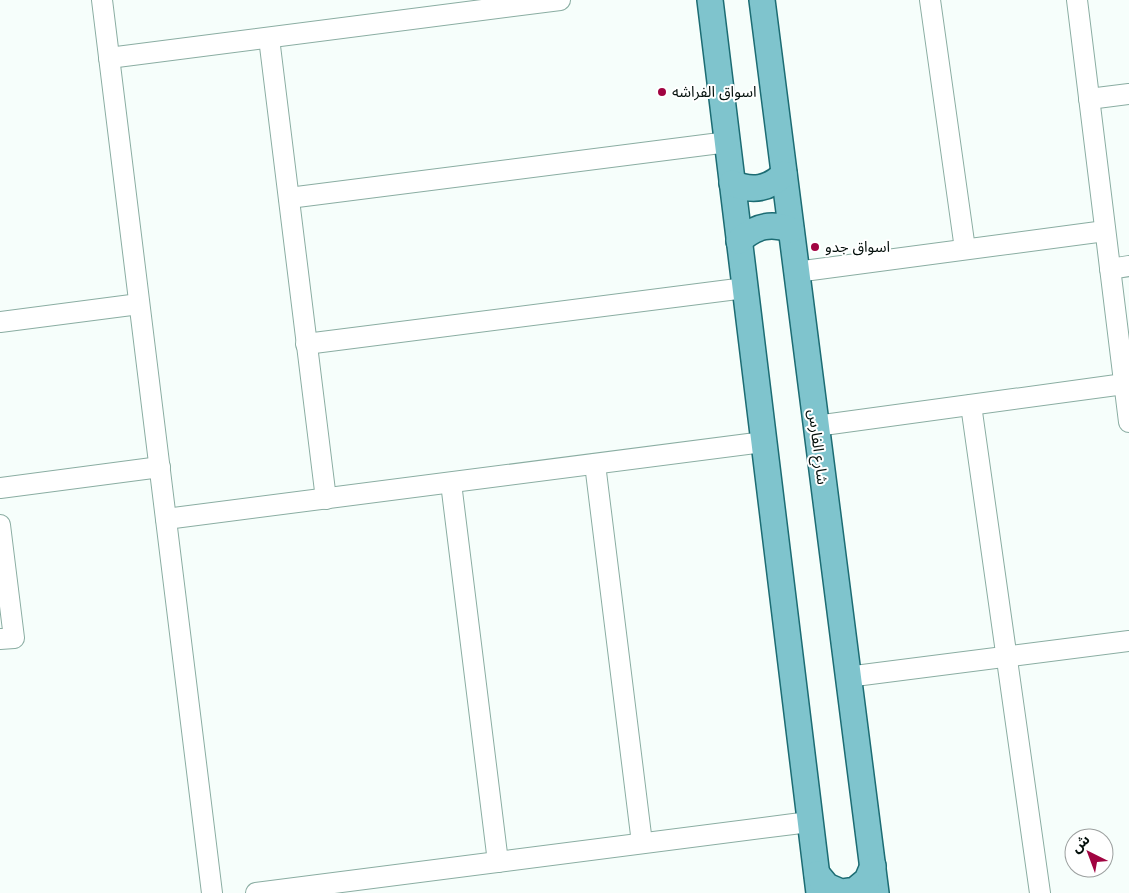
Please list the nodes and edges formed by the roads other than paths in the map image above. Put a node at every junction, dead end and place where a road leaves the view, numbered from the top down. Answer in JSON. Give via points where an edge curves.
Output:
{"nodes":[{"id":1,"x":102,"y":0,"type":"edge"},
{"id":2,"x":710,"y":0,"type":"edge"},
{"id":3,"x":762,"y":0,"type":"edge"},
{"id":4,"x":930,"y":0,"type":"edge"},
{"id":5,"x":1077,"y":0,"type":"edge"},
{"id":6,"x":548,"y":1,"type":"edge"},
{"id":7,"x":269,"y":38,"type":"junction"},
{"id":8,"x":109,"y":58,"type":"junction"},
{"id":9,"x":1129,"y":94,"type":"edge"},
{"id":10,"x":1089,"y":99,"type":"junction"},
{"id":11,"x":728,"y":142,"type":"junction"},
{"id":12,"x":784,"y":174,"type":"junction"},
{"id":13,"x":732,"y":183,"type":"junction"},
{"id":14,"x":288,"y":198,"type":"junction"},
{"id":15,"x":791,"y":230,"type":"junction"},
{"id":16,"x":1105,"y":231,"type":"junction"},
{"id":17,"x":740,"y":241,"type":"junction"},
{"id":18,"x":965,"y":250,"type":"junction"},
{"id":19,"x":1120,"y":268,"type":"edge"},
{"id":20,"x":796,"y":272,"type":"junction"},
{"id":21,"x":745,"y":288,"type":"junction"},
{"id":22,"x":140,"y":304,"type":"junction"},
{"id":23,"x":0,"y":322,"type":"edge"},
{"id":24,"x":306,"y":344,"type":"junction"},
{"id":25,"x":1124,"y":384,"type":"junction"},
{"id":26,"x":971,"y":405,"type":"junction"},
{"id":27,"x":1129,"y":422,"type":"edge"},
{"id":28,"x":816,"y":426,"type":"junction"},
{"id":29,"x":764,"y":442,"type":"junction"},
{"id":30,"x":596,"y":464,"type":"junction"},
{"id":31,"x":160,"y":467,"type":"junction"},
{"id":32,"x":451,"y":482,"type":"junction"},
{"id":33,"x":0,"y":488,"type":"edge"},
{"id":34,"x":326,"y":499,"type":"junction"},
{"id":35,"x":166,"y":519,"type":"junction"},
{"id":36,"x":0,"y":525,"type":"edge"},
{"id":37,"x":0,"y":640,"type":"edge"},
{"id":38,"x":1129,"y":641,"type":"edge"},
{"id":39,"x":1006,"y":657,"type":"junction"},
{"id":40,"x":847,"y":677,"type":"junction"},
{"id":41,"x":809,"y":822,"type":"junction"},
{"id":42,"x":642,"y":843,"type":"junction"},
{"id":43,"x":498,"y":862,"type":"junction"},
{"id":44,"x":873,"y":866,"type":"junction"},
{"id":45,"x":818,"y":884,"type":"edge"},
{"id":46,"x":212,"y":893,"type":"edge"},
{"id":47,"x":256,"y":893,"type":"edge"},
{"id":48,"x":876,"y":893,"type":"edge"},
{"id":49,"x":1040,"y":893,"type":"edge"}],
"edges":[{"from":1,"to":8,"type":"street"},
{"from":2,"to":11,"type":"main road"},
{"from":3,"to":12,"type":"main road","name":"شارع الفارس"},
{"from":4,"to":18,"type":"street"},
{"from":5,"to":10,"type":"street"},
{"from":6,"to":7,"type":"street"},
{"from":7,"to":8,"type":"street"},
{"from":7,"to":14,"type":"street"},
{"from":8,"to":22,"type":"street"},
{"from":9,"to":10,"type":"street"},
{"from":10,"to":16,"type":"street"},
{"from":11,"to":13,"type":"main road"},
{"from":11,"to":14,"type":"street"},
{"from":12,"to":13,"type":"main road","via":[[777,181],[760,188]]},
{"from":12,"to":15,"type":"main road","name":"شارع الفارس"},
{"from":13,"to":17,"type":"main road"},
{"from":14,"to":24,"type":"street"},
{"from":15,"to":17,"type":"main road","via":[[782,226],[763,226]]},
{"from":15,"to":20,"type":"main road","name":"شارع الفارس"},
{"from":16,"to":18,"type":"street"},
{"from":16,"to":19,"type":"street"},
{"from":17,"to":21,"type":"main road"},
{"from":18,"to":20,"type":"street"},
{"from":19,"to":25,"type":"street"},
{"from":20,"to":28,"type":"main road","name":"شارع الفارس"},
{"from":21,"to":24,"type":"street"},
{"from":21,"to":29,"type":"main road"},
{"from":22,"to":23,"type":"street"},
{"from":22,"to":31,"type":"street"},
{"from":24,"to":34,"type":"street"},
{"from":25,"to":26,"type":"street"},
{"from":25,"to":27,"type":"street"},
{"from":26,"to":28,"type":"street"},
{"from":26,"to":39,"type":"street"},
{"from":28,"to":40,"type":"main road","name":"شارع الفارس"},
{"from":29,"to":30,"type":"street"},
{"from":29,"to":41,"type":"main road"},
{"from":30,"to":32,"type":"street"},
{"from":30,"to":42,"type":"street"},
{"from":31,"to":33,"type":"street"},
{"from":31,"to":35,"type":"street"},
{"from":32,"to":34,"type":"street"},
{"from":32,"to":43,"type":"street"},
{"from":34,"to":35,"type":"street"},
{"from":35,"to":46,"type":"street"},
{"from":36,"to":37,"type":"street","via":[[14,638]]},
{"from":38,"to":39,"type":"street"},
{"from":39,"to":40,"type":"street"},
{"from":39,"to":49,"type":"street"},
{"from":40,"to":44,"type":"main road","name":"شارع الفارس"},
{"from":41,"to":42,"type":"street"},
{"from":41,"to":45,"type":"main road"},
{"from":42,"to":43,"type":"street"},
{"from":43,"to":47,"type":"street"},
{"from":44,"to":45,"type":"main road","via":[[867,880],[856,890],[841,892]]},
{"from":44,"to":48,"type":"main road","name":"شارع الفارس"}]}
